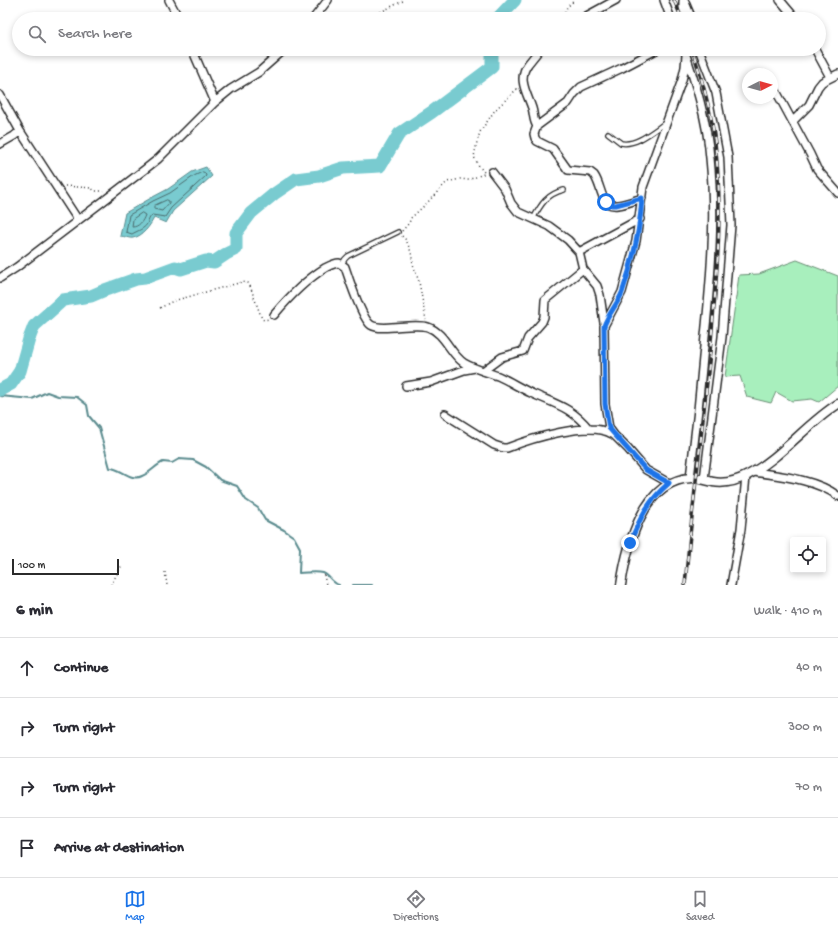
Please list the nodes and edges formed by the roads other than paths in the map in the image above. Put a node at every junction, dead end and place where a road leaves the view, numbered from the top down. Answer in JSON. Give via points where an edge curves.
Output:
{"nodes":[{"id":1,"x":169,"y":0,"type":"edge"},
{"id":2,"x":328,"y":0,"type":"edge"},
{"id":3,"x":616,"y":0,"type":"edge"},
{"id":4,"x":664,"y":0,"type":"edge"},
{"id":5,"x":684,"y":0,"type":"edge"},
{"id":6,"x":780,"y":0,"type":"edge"},
{"id":7,"x":175,"y":12,"type":"edge"},
{"id":8,"x":318,"y":12,"type":"edge"},
{"id":9,"x":594,"y":12,"type":"edge"},
{"id":10,"x":668,"y":12,"type":"edge"},
{"id":11,"x":683,"y":12,"type":"edge"},
{"id":12,"x":689,"y":12,"type":"edge"},
{"id":13,"x":790,"y":12,"type":"edge"},
{"id":14,"x":195,"y":56,"type":"edge"},
{"id":15,"x":277,"y":56,"type":"edge"},
{"id":16,"x":534,"y":56,"type":"edge"},
{"id":17,"x":645,"y":56,"type":"edge"},
{"id":18,"x":685,"y":56,"type":"edge"},
{"id":19,"x":686,"y":56,"type":"edge"},
{"id":20,"x":702,"y":56,"type":"edge"},
{"id":21,"x":819,"y":56,"type":"edge"},
{"id":22,"x":838,"y":74,"type":"edge"},
{"id":23,"x":830,"y":77,"type":"junction"},
{"id":24,"x":0,"y":95,"type":"edge"},
{"id":25,"x":778,"y":95,"type":"edge"},
{"id":26,"x":216,"y":102,"type":"junction"},
{"id":27,"x":667,"y":121,"type":"junction"},
{"id":28,"x":793,"y":121,"type":"junction"},
{"id":29,"x":537,"y":126,"type":"junction"},
{"id":30,"x":20,"y":131,"type":"junction"},
{"id":31,"x":608,"y":133,"type":"dead end"},
{"id":32,"x":0,"y":144,"type":"edge"},
{"id":33,"x":489,"y":173,"type":"road end"},
{"id":34,"x":564,"y":190,"type":"dead end"},
{"id":35,"x":838,"y":193,"type":"edge"},
{"id":36,"x":642,"y":198,"type":"junction"},
{"id":37,"x":533,"y":218,"type":"junction"},
{"id":38,"x":640,"y":219,"type":"junction"},
{"id":39,"x":78,"y":220,"type":"junction"},
{"id":40,"x":398,"y":232,"type":"road end"},
{"id":41,"x":579,"y":252,"type":"junction"},
{"id":42,"x":342,"y":264,"type":"junction"},
{"id":43,"x":583,"y":269,"type":"junction"},
{"id":44,"x":0,"y":278,"type":"edge"},
{"id":45,"x":274,"y":315,"type":"road end"},
{"id":46,"x":604,"y":326,"type":"junction"},
{"id":47,"x":476,"y":368,"type":"junction"},
{"id":48,"x":483,"y":371,"type":"junction"},
{"id":49,"x":406,"y":386,"type":"dead end"},
{"id":50,"x":838,"y":404,"type":"edge"},
{"id":51,"x":445,"y":414,"type":"dead end"},
{"id":52,"x":589,"y":429,"type":"junction"},
{"id":53,"x":614,"y":435,"type":"junction"},
{"id":54,"x":754,"y":472,"type":"junction"},
{"id":55,"x":746,"y":476,"type":"junction"},
{"id":56,"x":690,"y":478,"type":"junction"},
{"id":57,"x":704,"y":479,"type":"junction"},
{"id":58,"x":669,"y":483,"type":"junction"},
{"id":59,"x":838,"y":496,"type":"edge"},
{"id":60,"x":621,"y":585,"type":"edge"},
{"id":61,"x":731,"y":585,"type":"edge"}],
"edges":[{"from":1,"to":7,"type":"street"},
{"from":2,"to":8,"type":"street"},
{"from":3,"to":9,"type":"street"},
{"from":4,"to":10,"type":"street"},
{"from":5,"to":11,"type":"street"},
{"from":5,"to":12,"type":"street"},
{"from":6,"to":13,"type":"street"},
{"from":14,"to":26,"type":"street"},
{"from":15,"to":26,"type":"street"},
{"from":16,"to":29,"type":"street","via":[[528,64],[523,80],[524,91]]},
{"from":17,"to":29,"type":"street","via":[[581,87],[568,104]]},
{"from":18,"to":27,"type":"street","via":[[682,80]]},
{"from":19,"to":56,"type":"street","via":[[696,85],[707,135],[713,220],[709,296]]},
{"from":20,"to":57,"type":"street","via":[[716,92],[728,157],[731,225],[722,336]]},
{"from":21,"to":23,"type":"street"},
{"from":22,"to":23,"type":"street"},
{"from":23,"to":28,"type":"street","via":[[822,82],[809,105]]},
{"from":24,"to":30,"type":"street"},
{"from":25,"to":28,"type":"street"},
{"from":26,"to":39,"type":"street","via":[[158,159]]},
{"from":27,"to":31,"type":"lane","via":[[630,143],[621,143]]},
{"from":27,"to":36,"type":"street","via":[[643,187]]},
{"from":28,"to":35,"type":"street","via":[[817,169]]},
{"from":29,"to":36,"type":"street","via":[[534,134],[537,141],[553,149],[568,170],[590,172],[594,175],[606,202],[616,205]]},
{"from":30,"to":32,"type":"street"},
{"from":30,"to":39,"type":"street"},
{"from":33,"to":37,"type":"street","via":[[505,189],[514,208]]},
{"from":34,"to":37,"type":"lane","via":[[548,197]]},
{"from":36,"to":38,"type":"street"},
{"from":37,"to":41,"type":"street","via":[[568,240]]},
{"from":38,"to":41,"type":"street"},
{"from":38,"to":46,"type":"street","via":[[622,292]]},
{"from":39,"to":44,"type":"street"},
{"from":40,"to":42,"type":"lane","via":[[348,256]]},
{"from":41,"to":43,"type":"street"},
{"from":42,"to":45,"type":"street","via":[[332,264],[314,275],[297,288]]},
{"from":42,"to":47,"type":"street","via":[[371,325],[428,327],[439,334],[460,360]]},
{"from":43,"to":46,"type":"street","via":[[597,286]]},
{"from":43,"to":48,"type":"street","via":[[545,300],[542,322],[528,338],[523,350],[502,357]]},
{"from":46,"to":53,"type":"street","via":[[605,412],[609,428]]},
{"from":47,"to":48,"type":"street"},
{"from":47,"to":49,"type":"street","via":[[431,382]]},
{"from":48,"to":52,"type":"street","via":[[499,376],[567,409]]},
{"from":50,"to":54,"type":"street"},
{"from":51,"to":52,"type":"street","via":[[503,448],[541,436]]},
{"from":52,"to":53,"type":"street","via":[[604,430]]},
{"from":53,"to":58,"type":"street","via":[[646,470]]},
{"from":54,"to":55,"type":"street"},
{"from":54,"to":59,"type":"street","via":[[792,478],[824,487]]},
{"from":55,"to":57,"type":"street","via":[[726,483]]},
{"from":55,"to":61,"type":"street","via":[[741,529]]},
{"from":56,"to":57,"type":"street"},
{"from":56,"to":58,"type":"street"},
{"from":58,"to":60,"type":"street","via":[[649,503],[640,517],[630,543]]}]}
